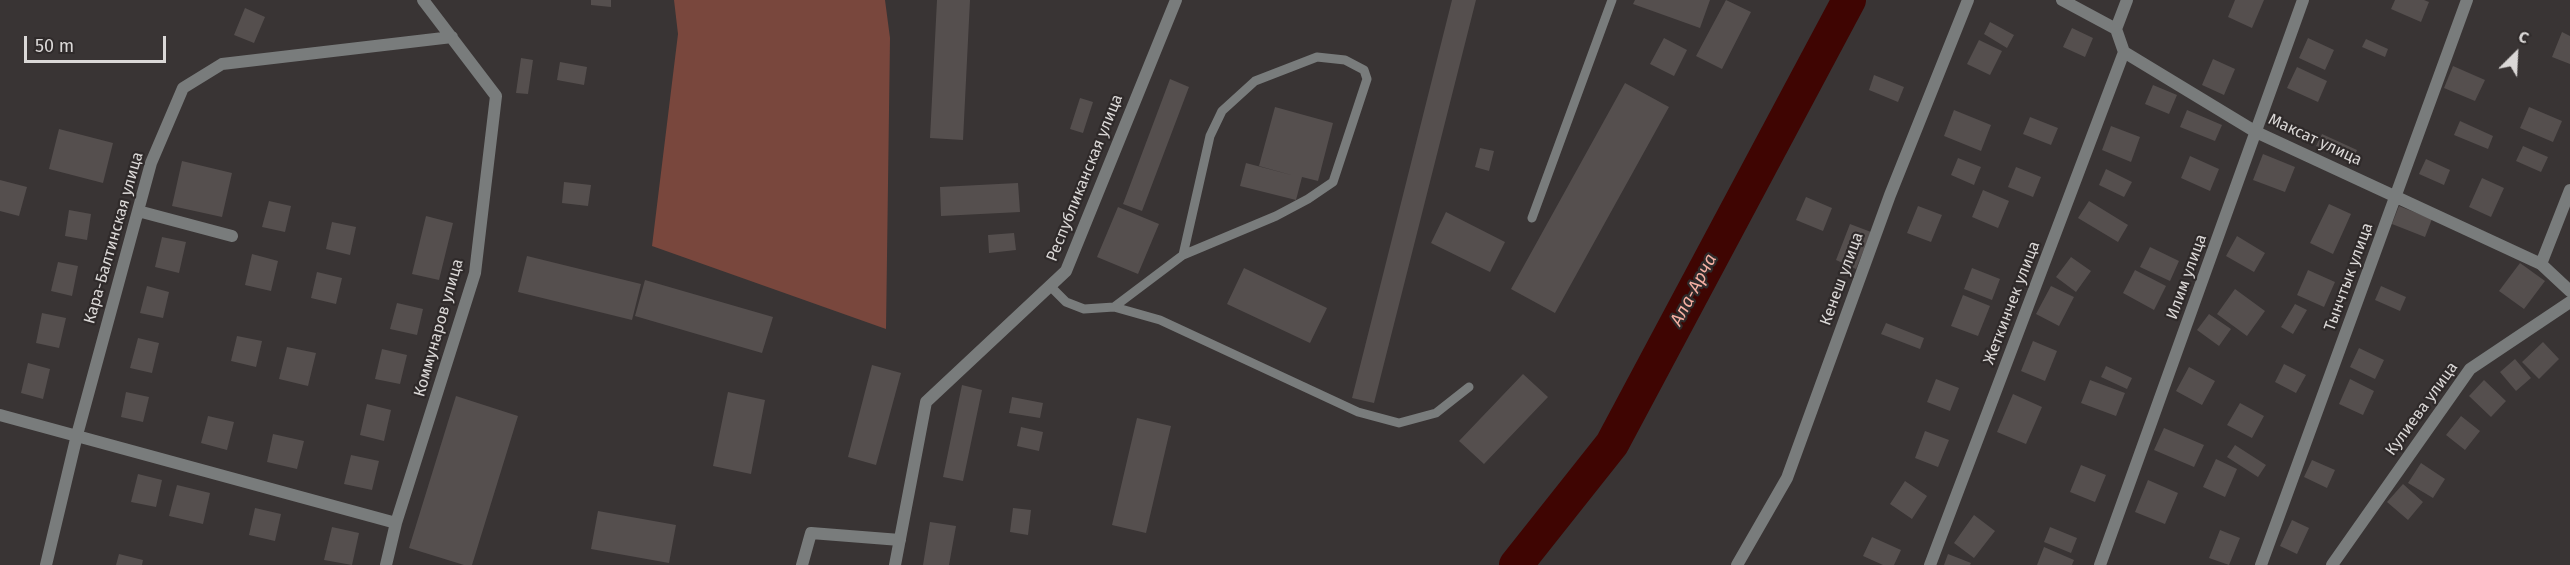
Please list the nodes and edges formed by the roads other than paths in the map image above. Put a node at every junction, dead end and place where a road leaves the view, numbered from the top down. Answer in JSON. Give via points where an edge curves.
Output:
{"nodes":[{"id":1,"x":423,"y":0,"type":"edge"},
{"id":2,"x":1176,"y":0,"type":"edge"},
{"id":3,"x":1612,"y":0,"type":"edge"},
{"id":4,"x":1968,"y":0,"type":"edge"},
{"id":5,"x":2062,"y":0,"type":"edge"},
{"id":6,"x":2127,"y":0,"type":"edge"},
{"id":7,"x":2303,"y":0,"type":"edge"},
{"id":8,"x":2467,"y":0,"type":"edge"},
{"id":9,"x":2116,"y":29,"type":"junction"},
{"id":10,"x":452,"y":37,"type":"junction"},
{"id":11,"x":2124,"y":52,"type":"junction"},
{"id":12,"x":2256,"y":132,"type":"junction"},
{"id":13,"x":2570,"y":190,"type":"edge"},
{"id":14,"x":2397,"y":196,"type":"junction"},
{"id":15,"x":138,"y":211,"type":"junction"},
{"id":16,"x":1532,"y":218,"type":"dead end"},
{"id":17,"x":232,"y":236,"type":"dead end"},
{"id":18,"x":1183,"y":255,"type":"junction"},
{"id":19,"x":2541,"y":264,"type":"junction"},
{"id":20,"x":1050,"y":286,"type":"junction"},
{"id":21,"x":2570,"y":291,"type":"edge"},
{"id":22,"x":2570,"y":302,"type":"edge"},
{"id":23,"x":1114,"y":307,"type":"junction"},
{"id":24,"x":1469,"y":387,"type":"dead end"},
{"id":25,"x":0,"y":415,"type":"edge"},
{"id":26,"x":76,"y":435,"type":"junction"},
{"id":27,"x":396,"y":523,"type":"junction"},
{"id":28,"x":900,"y":540,"type":"junction"},
{"id":29,"x":46,"y":565,"type":"edge"},
{"id":30,"x":386,"y":565,"type":"edge"},
{"id":31,"x":802,"y":565,"type":"edge"},
{"id":32,"x":895,"y":565,"type":"edge"},
{"id":33,"x":1737,"y":565,"type":"edge"},
{"id":34,"x":1930,"y":565,"type":"edge"},
{"id":35,"x":2100,"y":565,"type":"edge"},
{"id":36,"x":2261,"y":565,"type":"edge"},
{"id":37,"x":2331,"y":565,"type":"edge"}],
"edges":[{"from":1,"to":10,"type":"street","name":"Коммунаров улица"},
{"from":2,"to":20,"type":"street","name":"Республиканская улица","via":[[1066,271]]},
{"from":3,"to":16,"type":"lane"},
{"from":4,"to":33,"type":"street","name":"Кенеш улица","via":[[1890,195],[1786,478]]},
{"from":5,"to":9,"type":"street"},
{"from":6,"to":9,"type":"street"},
{"from":7,"to":12,"type":"street","name":"Илим улица"},
{"from":8,"to":14,"type":"street","name":"Тынчтык улица"},
{"from":9,"to":11,"type":"street"},
{"from":10,"to":15,"type":"street","name":"Кара-Балтинская улица","via":[[222,64],[183,88],[151,163]]},
{"from":10,"to":27,"type":"street","name":"Коммунаров улица","via":[[495,96],[475,273]]},
{"from":11,"to":12,"type":"street","name":"Максат улица"},
{"from":11,"to":34,"type":"street","name":"Жеткинчек улица"},
{"from":12,"to":14,"type":"street","name":"Максат улица"},
{"from":12,"to":35,"type":"street","name":"Илим улица"},
{"from":13,"to":19,"type":"street"},
{"from":14,"to":19,"type":"street","name":"Максат улица"},
{"from":14,"to":36,"type":"street","name":"Тынчтык улица"},
{"from":15,"to":17,"type":"street"},
{"from":15,"to":26,"type":"street","name":"Кара-Балтинская улица"},
{"from":18,"to":18,"type":"lane","via":[[1210,136],[1222,111],[1255,81],[1317,57],[1345,60],[1364,70],[1367,79],[1333,182],[1276,216]]},
{"from":18,"to":23,"type":"lane"},
{"from":19,"to":21,"type":"street","name":"Максат улица"},
{"from":20,"to":23,"type":"lane","via":[[1066,302],[1084,309]]},
{"from":20,"to":28,"type":"street","name":"Республиканская улица","via":[[926,402]]},
{"from":22,"to":37,"type":"street","name":"Кулиева улица","via":[[2470,369]]},
{"from":23,"to":24,"type":"lane","via":[[1160,320],[1358,412],[1399,423],[1436,413]]},
{"from":25,"to":26,"type":"street"},
{"from":26,"to":27,"type":"street"},
{"from":26,"to":29,"type":"street","name":"Кара-Балтинская улица"},
{"from":27,"to":30,"type":"street","name":"Коммунаров улица"},
{"from":28,"to":31,"type":"street","via":[[811,533]]},
{"from":28,"to":32,"type":"street","name":"Республиканская улица"}]}
